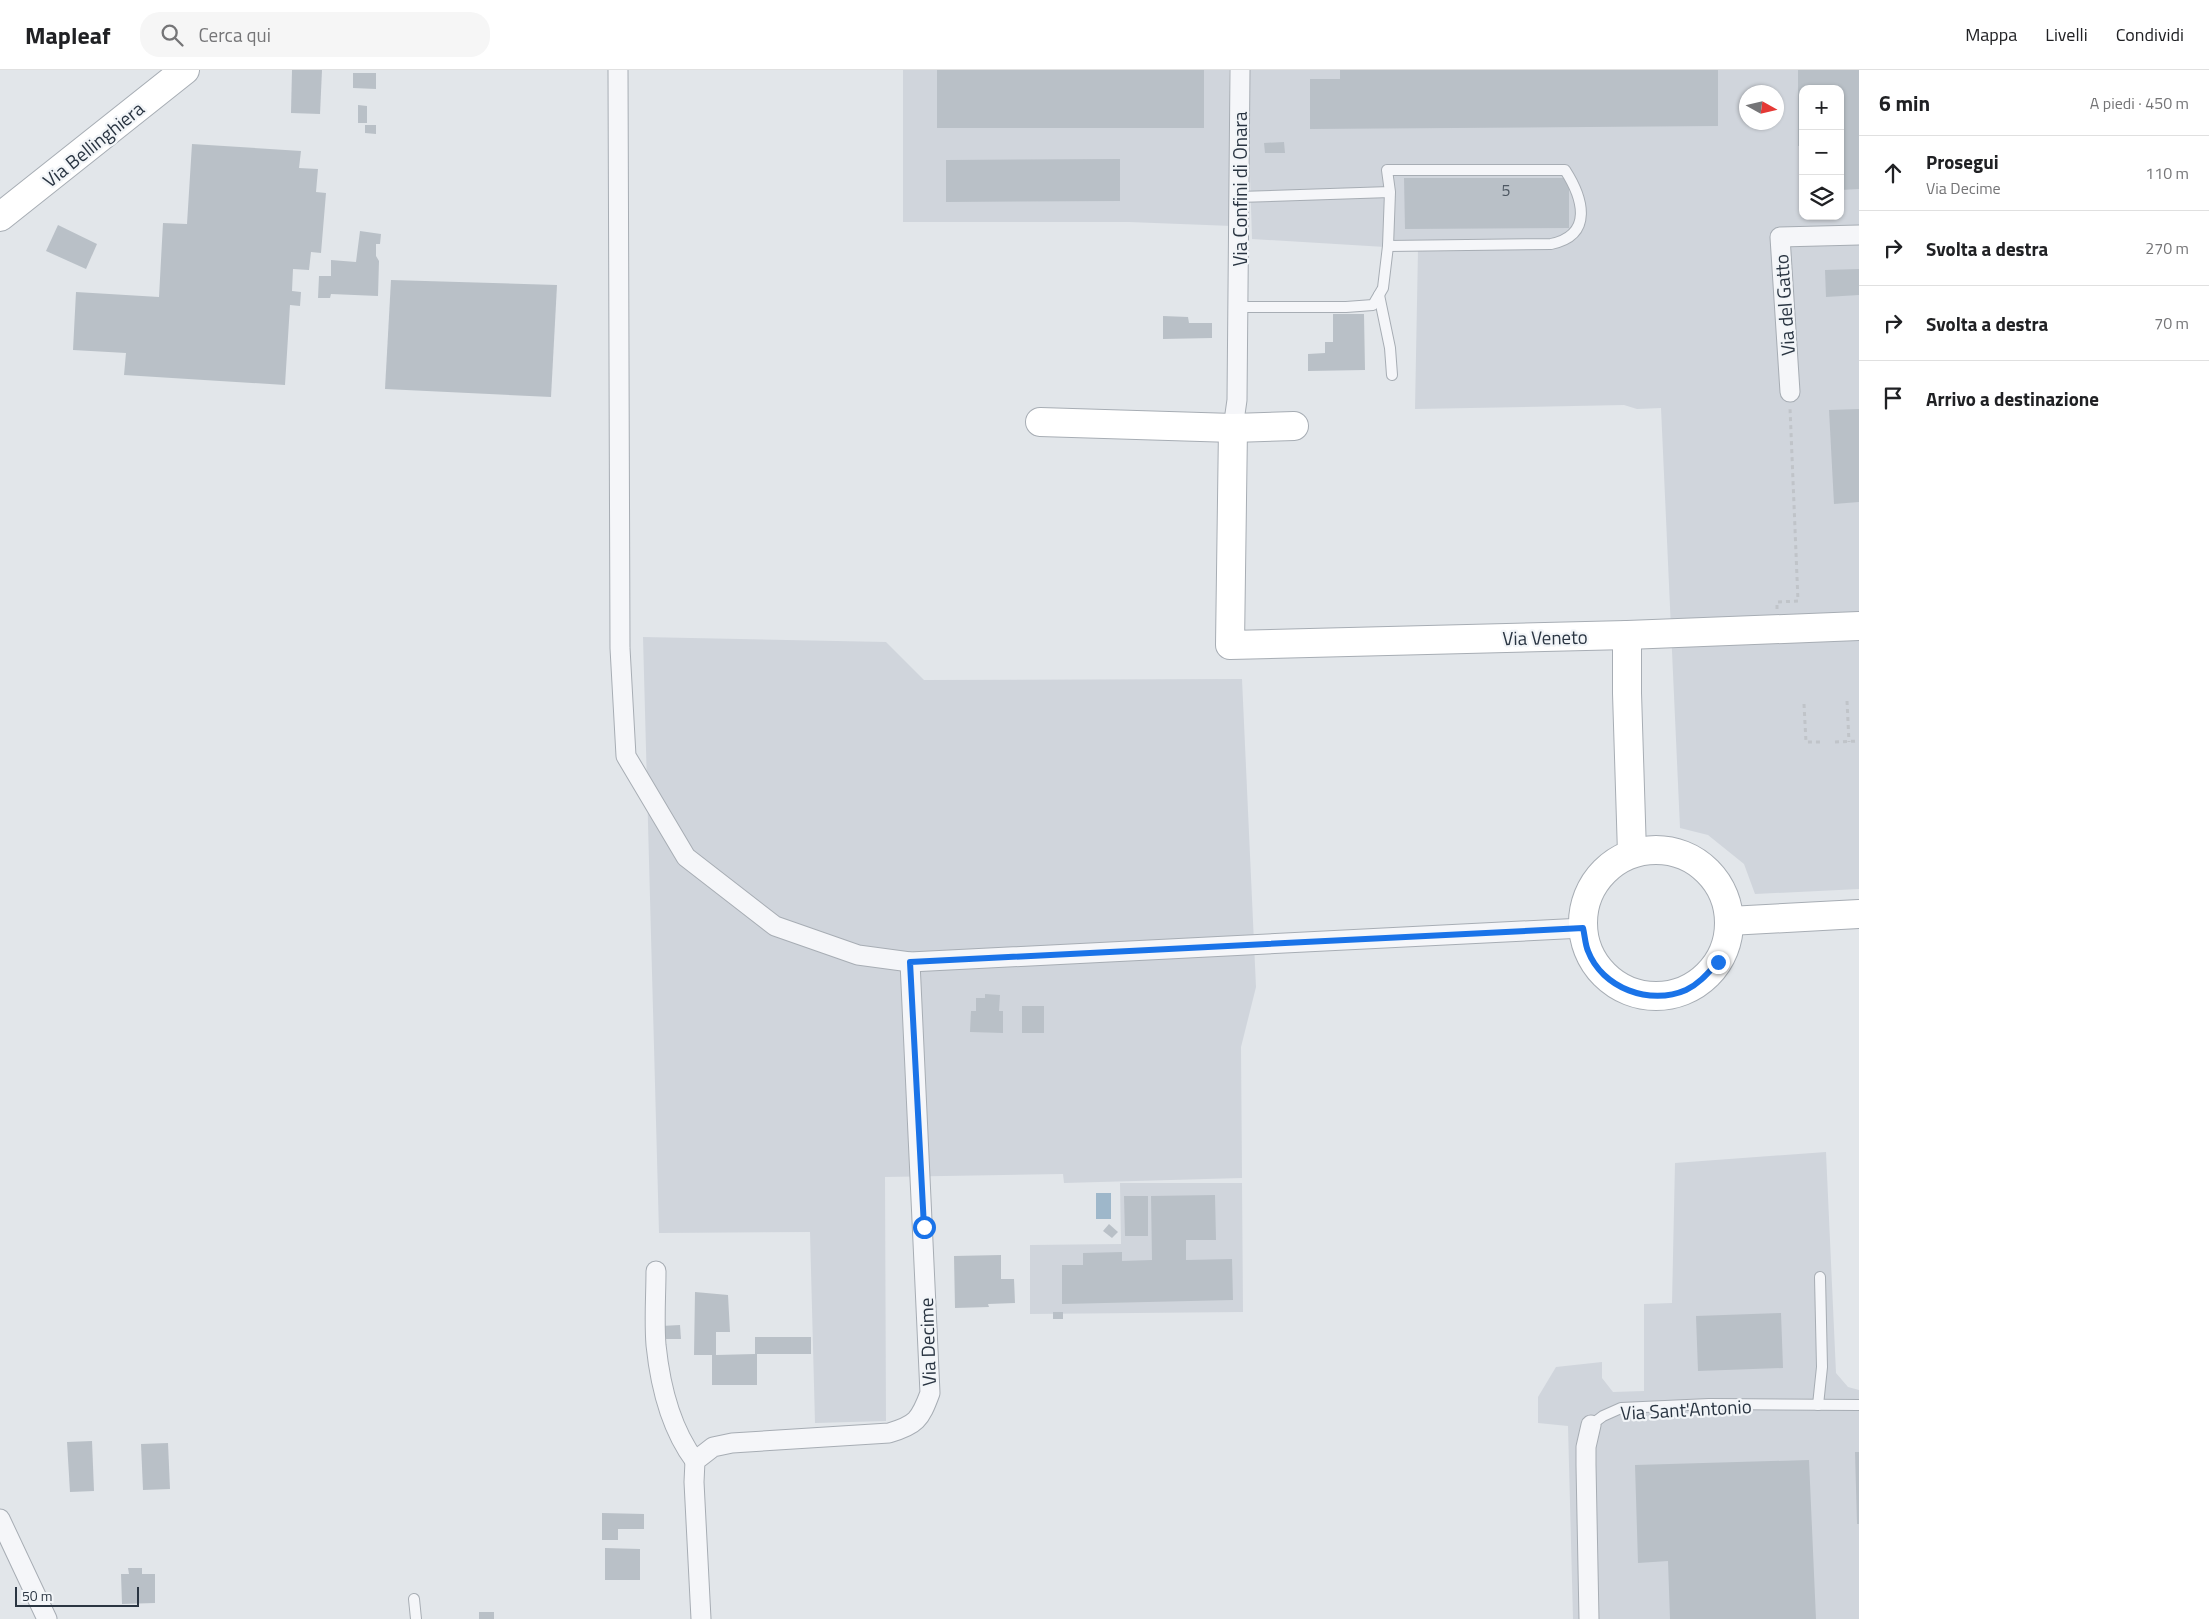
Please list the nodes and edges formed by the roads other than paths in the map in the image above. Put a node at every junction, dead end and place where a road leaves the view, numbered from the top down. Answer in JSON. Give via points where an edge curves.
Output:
{"nodes":[{"id":1,"x":185,"y":70,"type":"edge"},
{"id":2,"x":618,"y":70,"type":"edge"},
{"id":3,"x":1240,"y":70,"type":"edge"},
{"id":4,"x":1390,"y":192,"type":"junction"},
{"id":5,"x":1238,"y":196,"type":"junction"},
{"id":6,"x":0,"y":218,"type":"edge"},
{"id":7,"x":1859,"y":234,"type":"edge"},
{"id":8,"x":1388,"y":246,"type":"junction"},
{"id":9,"x":1379,"y":295,"type":"junction"},
{"id":10,"x":1239,"y":307,"type":"junction"},
{"id":11,"x":1392,"y":375,"type":"dead end"},
{"id":12,"x":1790,"y":392,"type":"road end"},
{"id":13,"x":1040,"y":422,"type":"dead end"},
{"id":14,"x":1294,"y":426,"type":"dead end"},
{"id":15,"x":1233,"y":428,"type":"junction"},
{"id":16,"x":1859,"y":626,"type":"edge"},
{"id":17,"x":1627,"y":635,"type":"junction"},
{"id":18,"x":1632,"y":853,"type":"junction"},
{"id":19,"x":1859,"y":914,"type":"edge"},
{"id":20,"x":1729,"y":921,"type":"junction"},
{"id":21,"x":1583,"y":928,"type":"junction"},
{"id":22,"x":910,"y":962,"type":"junction"},
{"id":23,"x":656,"y":1271,"type":"dead end"},
{"id":24,"x":1820,"y":1277,"type":"dead end"},
{"id":25,"x":1818,"y":1405,"type":"junction"},
{"id":26,"x":1859,"y":1405,"type":"edge"},
{"id":27,"x":1591,"y":1425,"type":"joint"},
{"id":28,"x":695,"y":1461,"type":"junction"},
{"id":29,"x":0,"y":1519,"type":"edge"},
{"id":30,"x":414,"y":1599,"type":"dead end"},
{"id":31,"x":47,"y":1619,"type":"edge"},
{"id":32,"x":416,"y":1619,"type":"edge"},
{"id":33,"x":701,"y":1619,"type":"edge"},
{"id":34,"x":1589,"y":1619,"type":"edge"}],
"edges":[{"from":1,"to":6,"type":"street","name":"Via Bellinghiera"},
{"from":2,"to":22,"type":"street","via":[[620,648],[626,756],[686,856],[775,926],[858,955]]},
{"from":3,"to":5,"type":"street","name":"Via Confini di Onara"},
{"from":4,"to":5,"type":"lane"},
{"from":4,"to":8,"type":"lane"},
{"from":4,"to":8,"type":"lane","via":[[1387,170],[1565,170],[1576,188],[1582,210],[1577,228],[1566,241],[1552,244]]},
{"from":5,"to":10,"type":"street","name":"Via Confini di Onara"},
{"from":7,"to":12,"type":"street","name":"Via del Gatto","via":[[1780,237]]},
{"from":8,"to":9,"type":"lane","via":[[1383,288]]},
{"from":9,"to":10,"type":"lane","via":[[1373,305]]},
{"from":9,"to":11,"type":"lane"},
{"from":10,"to":15,"type":"street","name":"Via Confini di Onara","via":[[1237,400]]},
{"from":13,"to":15,"type":"street"},
{"from":14,"to":15,"type":"street"},
{"from":15,"to":17,"type":"street","name":"Via Veneto","via":[[1230,645]]},
{"from":16,"to":17,"type":"street","name":"Via Veneto"},
{"from":17,"to":18,"type":"street"},
{"from":18,"to":20,"type":"street","via":[[1655,849],[1677,852],[1698,862],[1714,878],[1725,898]]},
{"from":18,"to":21,"type":"street","via":[[1611,864],[1595,882],[1585,904]]},
{"from":19,"to":20,"type":"street"},
{"from":20,"to":21,"type":"street","via":[[1726,942],[1718,962],[1704,979],[1686,990],[1664,996],[1643,995],[1620,987],[1601,972],[1588,952]]},
{"from":21,"to":22,"type":"street"},
{"from":22,"to":28,"type":"street","name":"Via Decime","via":[[930,1393],[922,1414],[910,1426],[889,1433],[732,1443],[713,1447]]},
{"from":23,"to":28,"type":"street","via":[[656,1344],[664,1391],[683,1444]]},
{"from":24,"to":25,"type":"lane","via":[[1822,1367]]},
{"from":25,"to":26,"type":"lane","name":"Via Sant'Antonio"},
{"from":25,"to":27,"type":"lane","name":"Via Sant'Antonio","via":[[1709,1404],[1622,1408]]},
{"from":27,"to":34,"type":"street","name":"Via Sant'Antonio","via":[[1586,1447]]},
{"from":28,"to":33,"type":"street"},
{"from":29,"to":31,"type":"street"},
{"from":30,"to":32,"type":"lane"}]}
